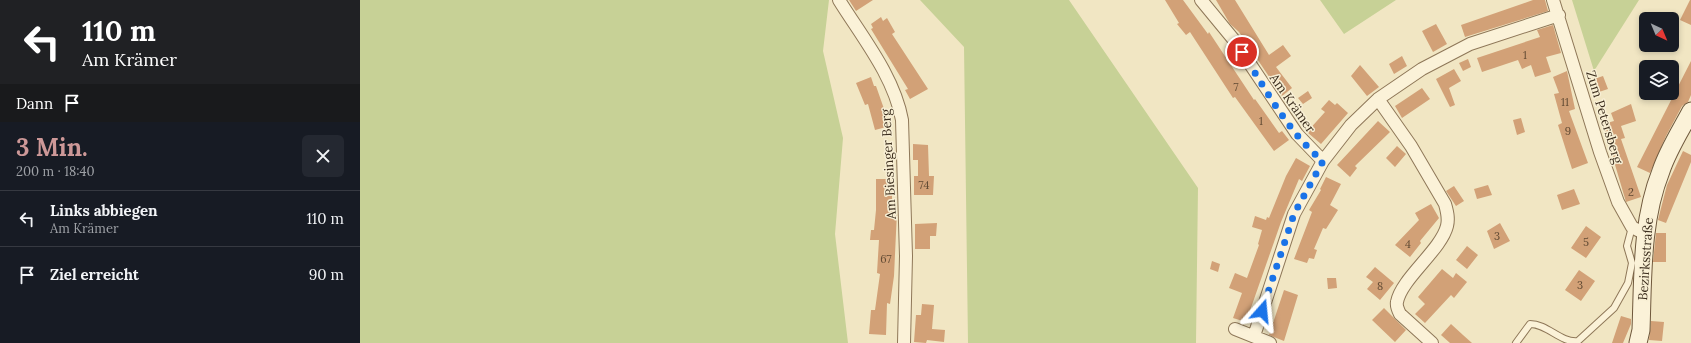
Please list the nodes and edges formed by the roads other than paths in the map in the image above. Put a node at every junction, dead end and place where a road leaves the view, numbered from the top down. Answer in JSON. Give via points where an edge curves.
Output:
{"nodes":[{"id":1,"x":839,"y":0,"type":"edge"},
{"id":2,"x":1201,"y":0,"type":"edge"},
{"id":3,"x":1553,"y":0,"type":"edge"},
{"id":4,"x":1559,"y":15,"type":"junction"},
{"id":5,"x":1378,"y":99,"type":"junction"},
{"id":6,"x":1691,"y":111,"type":"edge"},
{"id":7,"x":1323,"y":161,"type":"junction"},
{"id":8,"x":1639,"y":230,"type":"junction"},
{"id":9,"x":1235,"y":329,"type":"dead end"},
{"id":10,"x":1254,"y":336,"type":"junction"},
{"id":11,"x":904,"y":343,"type":"edge"},
{"id":12,"x":1270,"y":343,"type":"edge"},
{"id":13,"x":1432,"y":343,"type":"edge"},
{"id":14,"x":1516,"y":343,"type":"edge"},
{"id":15,"x":1638,"y":343,"type":"edge"}],
"edges":[{"from":1,"to":11,"type":"street","name":"Am Biesinger Berg","via":[[878,62],[899,104],[902,120],[906,242]]},
{"from":2,"to":7,"type":"street","name":"Am Krämer","via":[[1234,40],[1297,134]]},
{"from":3,"to":4,"type":"street","name":"Zum Petersberg"},
{"from":4,"to":5,"type":"street","via":[[1470,44],[1422,69]]},
{"from":4,"to":8,"type":"street","name":"Zum Petersberg","via":[[1600,152],[1618,202]]},
{"from":5,"to":7,"type":"street","via":[[1351,125]]},
{"from":5,"to":13,"type":"street","via":[[1411,146],[1445,204],[1448,214],[1442,238],[1402,290],[1396,302],[1400,314]]},
{"from":6,"to":8,"type":"main road","name":"Bezirksstraße","via":[[1661,170]]},
{"from":7,"to":10,"type":"street","via":[[1294,214]]},
{"from":8,"to":14,"type":"lane","via":[[1627,246],[1632,263],[1628,283],[1614,308],[1578,341],[1570,342],[1539,324],[1530,324]]},
{"from":8,"to":15,"type":"main road","name":"Bezirksstraße"},
{"from":9,"to":10,"type":"street"},
{"from":10,"to":12,"type":"street"}]}
